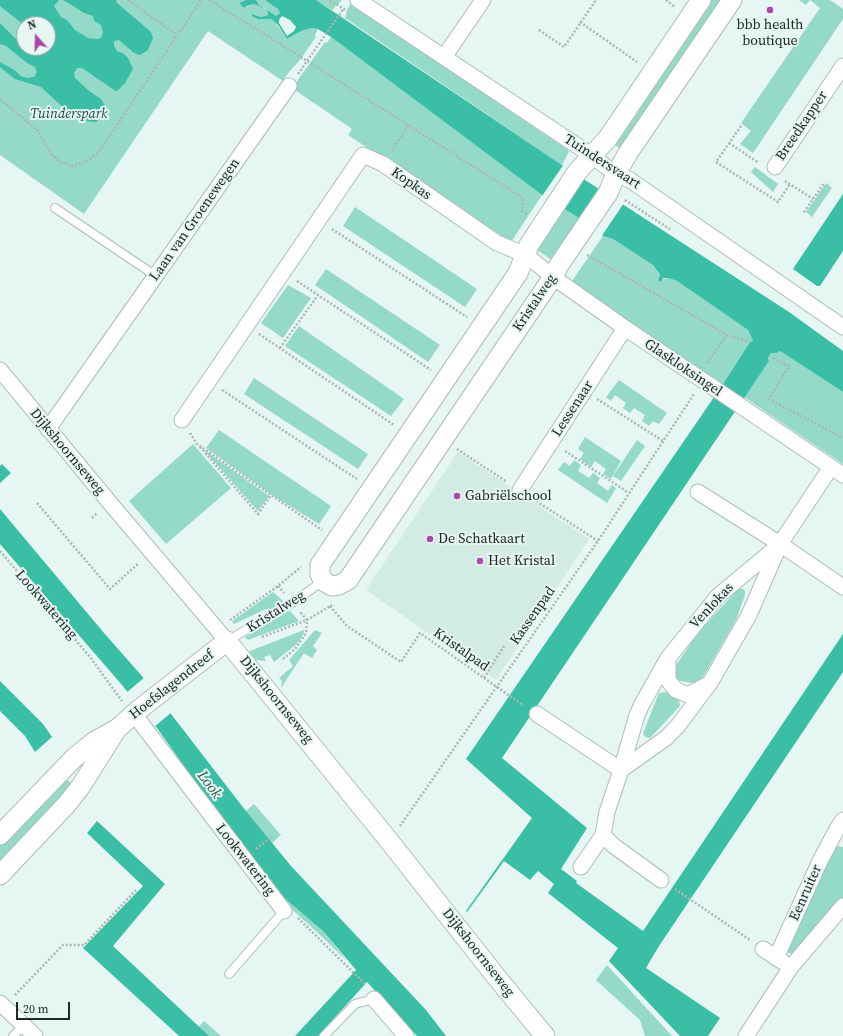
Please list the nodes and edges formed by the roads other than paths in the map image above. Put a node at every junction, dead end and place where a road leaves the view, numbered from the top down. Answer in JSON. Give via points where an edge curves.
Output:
{"nodes":[{"id":1,"x":358,"y":0,"type":"edge"},
{"id":2,"x":483,"y":0,"type":"edge"},
{"id":3,"x":701,"y":0,"type":"edge"},
{"id":4,"x":732,"y":0,"type":"edge"},
{"id":5,"x":444,"y":57,"type":"junction"},
{"id":6,"x":843,"y":66,"type":"edge"},
{"id":7,"x":289,"y":86,"type":"road end"},
{"id":8,"x":591,"y":157,"type":"junction"},
{"id":9,"x":775,"y":167,"type":"dead end"},
{"id":10,"x":616,"y":174,"type":"junction"},
{"id":11,"x":55,"y":208,"type":"dead end"},
{"id":12,"x":528,"y":250,"type":"junction"},
{"id":13,"x":556,"y":271,"type":"junction"},
{"id":14,"x":156,"y":276,"type":"junction"},
{"id":15,"x":843,"y":327,"type":"edge"},
{"id":16,"x":625,"y":328,"type":"junction"},
{"id":17,"x":0,"y":370,"type":"edge"},
{"id":18,"x":182,"y":420,"type":"road end"},
{"id":19,"x":48,"y":429,"type":"junction"},
{"id":20,"x":837,"y":471,"type":"edge"},
{"id":21,"x":520,"y":490,"type":"dead end"},
{"id":22,"x":698,"y":492,"type":"dead end"},
{"id":23,"x":780,"y":544,"type":"junction"},
{"id":24,"x":328,"y":584,"type":"junction"},
{"id":25,"x":843,"y":587,"type":"edge"},
{"id":26,"x":232,"y":647,"type":"junction"},
{"id":27,"x":668,"y":658,"type":"junction"},
{"id":28,"x":710,"y":683,"type":"junction"},
{"id":29,"x":135,"y":712,"type":"junction"},
{"id":30,"x":537,"y":714,"type":"dead end"},
{"id":31,"x":117,"y":729,"type":"junction"},
{"id":32,"x":621,"y":770,"type":"junction"},
{"id":33,"x":61,"y":771,"type":"junction"},
{"id":34,"x":81,"y":786,"type":"junction"},
{"id":35,"x":841,"y":827,"type":"edge"},
{"id":36,"x":0,"y":835,"type":"edge"},
{"id":37,"x":603,"y":835,"type":"junction"},
{"id":38,"x":581,"y":867,"type":"dead end"},
{"id":39,"x":0,"y":875,"type":"edge"},
{"id":40,"x":661,"y":880,"type":"road end"},
{"id":41,"x":843,"y":906,"type":"edge"},
{"id":42,"x":284,"y":911,"type":"joint"},
{"id":43,"x":763,"y":949,"type":"road end"},
{"id":44,"x":776,"y":958,"type":"junction"},
{"id":45,"x":791,"y":967,"type":"junction"},
{"id":46,"x":229,"y":974,"type":"dead end"},
{"id":47,"x":371,"y":993,"type":"joint"},
{"id":48,"x":2,"y":1005,"type":"edge"},
{"id":49,"x":24,"y":1025,"type":"junction"},
{"id":50,"x":13,"y":1036,"type":"edge"},
{"id":51,"x":35,"y":1036,"type":"edge"},
{"id":52,"x":324,"y":1036,"type":"edge"},
{"id":53,"x":406,"y":1036,"type":"edge"},
{"id":54,"x":545,"y":1036,"type":"edge"},
{"id":55,"x":746,"y":1036,"type":"edge"}],
"edges":[{"from":1,"to":5,"type":"street","name":"Tuindersvaart"},
{"from":2,"to":5,"type":"street"},
{"from":3,"to":8,"type":"street","via":[[608,138]]},
{"from":4,"to":10,"type":"street","name":"Kristalweg","via":[[628,152]]},
{"from":5,"to":8,"type":"street","name":"Tuindersvaart"},
{"from":6,"to":9,"type":"street","name":"Breedkapper"},
{"from":7,"to":14,"type":"street","name":"Laan van Groenewegen"},
{"from":8,"to":10,"type":"street","name":"Tuindersvaart"},
{"from":8,"to":12,"type":"street","via":[[577,172]]},
{"from":10,"to":13,"type":"street","name":"Kristalweg","via":[[608,193]]},
{"from":10,"to":15,"type":"street","name":"Tuindersvaart","via":[[630,180]]},
{"from":11,"to":14,"type":"lane"},
{"from":12,"to":13,"type":"street","name":"Glaskloksingel"},
{"from":12,"to":18,"type":"street","name":"Kopkas","via":[[496,243],[383,164],[363,154]]},
{"from":12,"to":24,"type":"street","via":[[518,273],[320,565],[320,574]]},
{"from":13,"to":16,"type":"street","name":"Glaskloksingel"},
{"from":13,"to":24,"type":"street","name":"Kristalweg","via":[[348,580],[339,585]]},
{"from":14,"to":19,"type":"street","name":"Laan van Groenewegen"},
{"from":16,"to":20,"type":"street","name":"Glaskloksingel"},
{"from":16,"to":21,"type":"street","name":"Lessenaar"},
{"from":17,"to":19,"type":"street","name":"Dijkshoornseweg"},
{"from":19,"to":26,"type":"street","name":"Dijkshoornseweg"},
{"from":20,"to":23,"type":"street","name":"Venlokas"},
{"from":22,"to":23,"type":"street"},
{"from":23,"to":25,"type":"street"},
{"from":23,"to":27,"type":"street","name":"Venlokas","via":[[718,596]]},
{"from":23,"to":28,"type":"street","name":"Venlokas","via":[[749,615]]},
{"from":24,"to":26,"type":"lane","name":"Kristalweg","via":[[292,603]]},
{"from":26,"to":29,"type":"street","name":"Hoefslagendreef","via":[[161,692]]},
{"from":26,"to":54,"type":"street","name":"Dijkshoornseweg"},
{"from":27,"to":28,"type":"street","via":[[668,680],[676,690],[688,695]]},
{"from":27,"to":32,"type":"street","name":"Venlokas","via":[[637,715]]},
{"from":28,"to":32,"type":"street","name":"Venlokas","via":[[677,728]]},
{"from":29,"to":31,"type":"street","name":"Hoefslagendreef"},
{"from":29,"to":42,"type":"street","name":"Lookwatering"},
{"from":30,"to":32,"type":"street"},
{"from":31,"to":33,"type":"street","name":"Hoefslagendreef","via":[[95,741]]},
{"from":31,"to":34,"type":"street","name":"Hoefslagendreef"},
{"from":32,"to":37,"type":"street","name":"Venlokas","via":[[607,812]]},
{"from":33,"to":34,"type":"street","via":[[76,778]]},
{"from":33,"to":36,"type":"street","name":"Hoefslagendreef"},
{"from":34,"to":39,"type":"street","name":"Hoefslagendreef","via":[[62,810]]},
{"from":35,"to":44,"type":"street","name":"Eenruiter","via":[[820,861]]},
{"from":37,"to":38,"type":"street","name":"Venlokas"},
{"from":37,"to":40,"type":"street"},
{"from":41,"to":45,"type":"street","name":"Eenruiter"},
{"from":42,"to":46,"type":"lane"},
{"from":43,"to":44,"type":"street"},
{"from":44,"to":45,"type":"street"},
{"from":45,"to":55,"type":"street","name":"Eenruiter"},
{"from":47,"to":52,"type":"lane","via":[[355,1004]]},
{"from":47,"to":53,"type":"street"},
{"from":48,"to":49,"type":"street"},
{"from":49,"to":50,"type":"lane"},
{"from":49,"to":51,"type":"street"}]}
